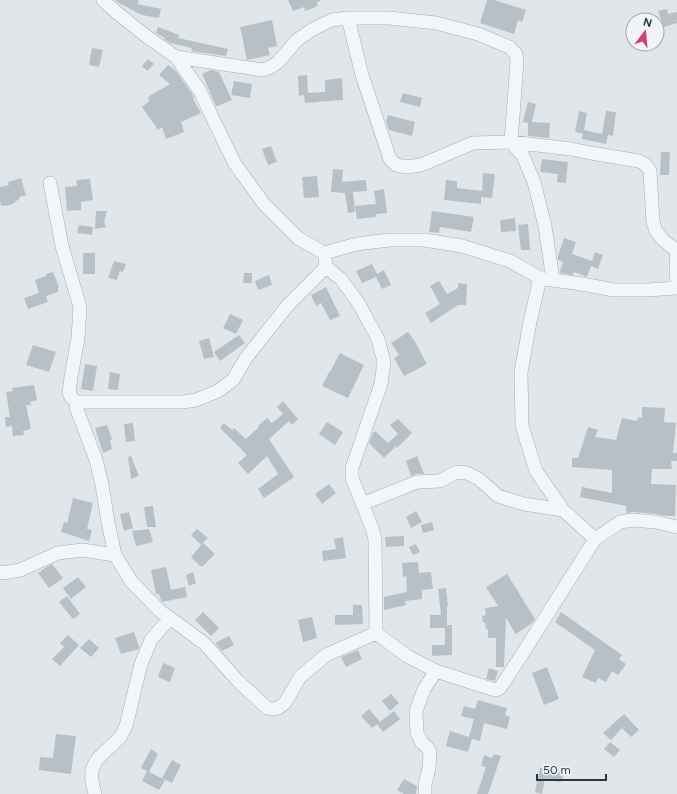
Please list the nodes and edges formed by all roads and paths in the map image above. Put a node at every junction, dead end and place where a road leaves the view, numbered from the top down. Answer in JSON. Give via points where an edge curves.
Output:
{"nodes":[{"id":1,"x":103,"y":0,"type":"edge"},
{"id":2,"x":348,"y":18,"type":"junction"},
{"id":3,"x":176,"y":56,"type":"junction"},
{"id":4,"x":511,"y":142,"type":"junction"},
{"id":5,"x":50,"y":183,"type":"dead end"},
{"id":6,"x":677,"y":251,"type":"edge"},
{"id":7,"x":324,"y":253,"type":"junction"},
{"id":8,"x":326,"y":267,"type":"junction"},
{"id":9,"x":540,"y":278,"type":"junction"},
{"id":10,"x":553,"y":280,"type":"junction"},
{"id":11,"x":677,"y":281,"type":"edge"},
{"id":12,"x":677,"y":288,"type":"edge"},
{"id":13,"x":77,"y":403,"type":"junction"},
{"id":14,"x":362,"y":504,"type":"junction"},
{"id":15,"x":563,"y":510,"type":"junction"},
{"id":16,"x":677,"y":526,"type":"edge"},
{"id":17,"x":595,"y":539,"type":"junction"},
{"id":18,"x":115,"y":555,"type":"junction"},
{"id":19,"x":0,"y":572,"type":"edge"},
{"id":20,"x":170,"y":618,"type":"junction"},
{"id":21,"x":376,"y":633,"type":"junction"},
{"id":22,"x":436,"y":672,"type":"junction"},
{"id":23,"x":95,"y":794,"type":"edge"},
{"id":24,"x":425,"y":794,"type":"edge"}],
"edges":[{"from":1,"to":3,"type":"street","via":[[146,36]]},
{"from":2,"to":3,"type":"street","via":[[332,20],[313,29],[297,40],[271,68],[263,70]]},
{"from":2,"to":4,"type":"street","via":[[389,18],[436,23],[478,34],[509,47],[516,54],[517,62]]},
{"from":2,"to":4,"type":"street","via":[[362,75],[390,159],[396,164],[407,167],[420,165],[473,143]]},
{"from":3,"to":7,"type":"street","via":[[200,91],[235,164],[264,204],[298,238]]},
{"from":4,"to":6,"type":"street","via":[[571,149],[645,164],[650,171],[653,222],[656,232]]},
{"from":4,"to":10,"type":"street","via":[[523,156],[534,182],[545,226]]},
{"from":5,"to":13,"type":"street","via":[[62,246],[80,306],[78,338],[69,393]]},
{"from":6,"to":11,"type":"street"},
{"from":7,"to":8,"type":"street"},
{"from":7,"to":9,"type":"street","via":[[357,244],[389,240],[424,240],[462,246],[510,261]]},
{"from":8,"to":13,"type":"street","via":[[288,305],[246,358],[233,380],[218,391],[183,402]]},
{"from":8,"to":14,"type":"street","via":[[340,279],[359,304],[378,339],[384,362],[381,384],[352,468],[352,478]]},
{"from":9,"to":10,"type":"street"},
{"from":9,"to":15,"type":"street","via":[[521,372],[522,426],[536,471]]},
{"from":10,"to":12,"type":"street","via":[[614,290]]},
{"from":13,"to":18,"type":"street","via":[[76,407],[96,460]]},
{"from":14,"to":15,"type":"street","via":[[417,482],[440,481],[456,472],[467,473],[479,479],[498,496],[524,504]]},
{"from":14,"to":21,"type":"street","via":[[375,539]]},
{"from":15,"to":17,"type":"street"},
{"from":16,"to":17,"type":"street","via":[[633,520],[620,522]]},
{"from":17,"to":22,"type":"street","via":[[500,688],[492,689]]},
{"from":18,"to":19,"type":"street","via":[[82,550],[58,553],[20,570]]},
{"from":18,"to":20,"type":"street","via":[[131,581]]},
{"from":20,"to":21,"type":"street","via":[[204,643],[238,681],[267,708],[272,709],[286,703],[300,677],[326,655]]},
{"from":20,"to":23,"type":"street","via":[[151,640],[141,664],[124,731],[98,757],[93,768]]},
{"from":21,"to":22,"type":"street"},
{"from":22,"to":24,"type":"street","via":[[424,690],[416,711],[416,733],[430,753]]}]}
